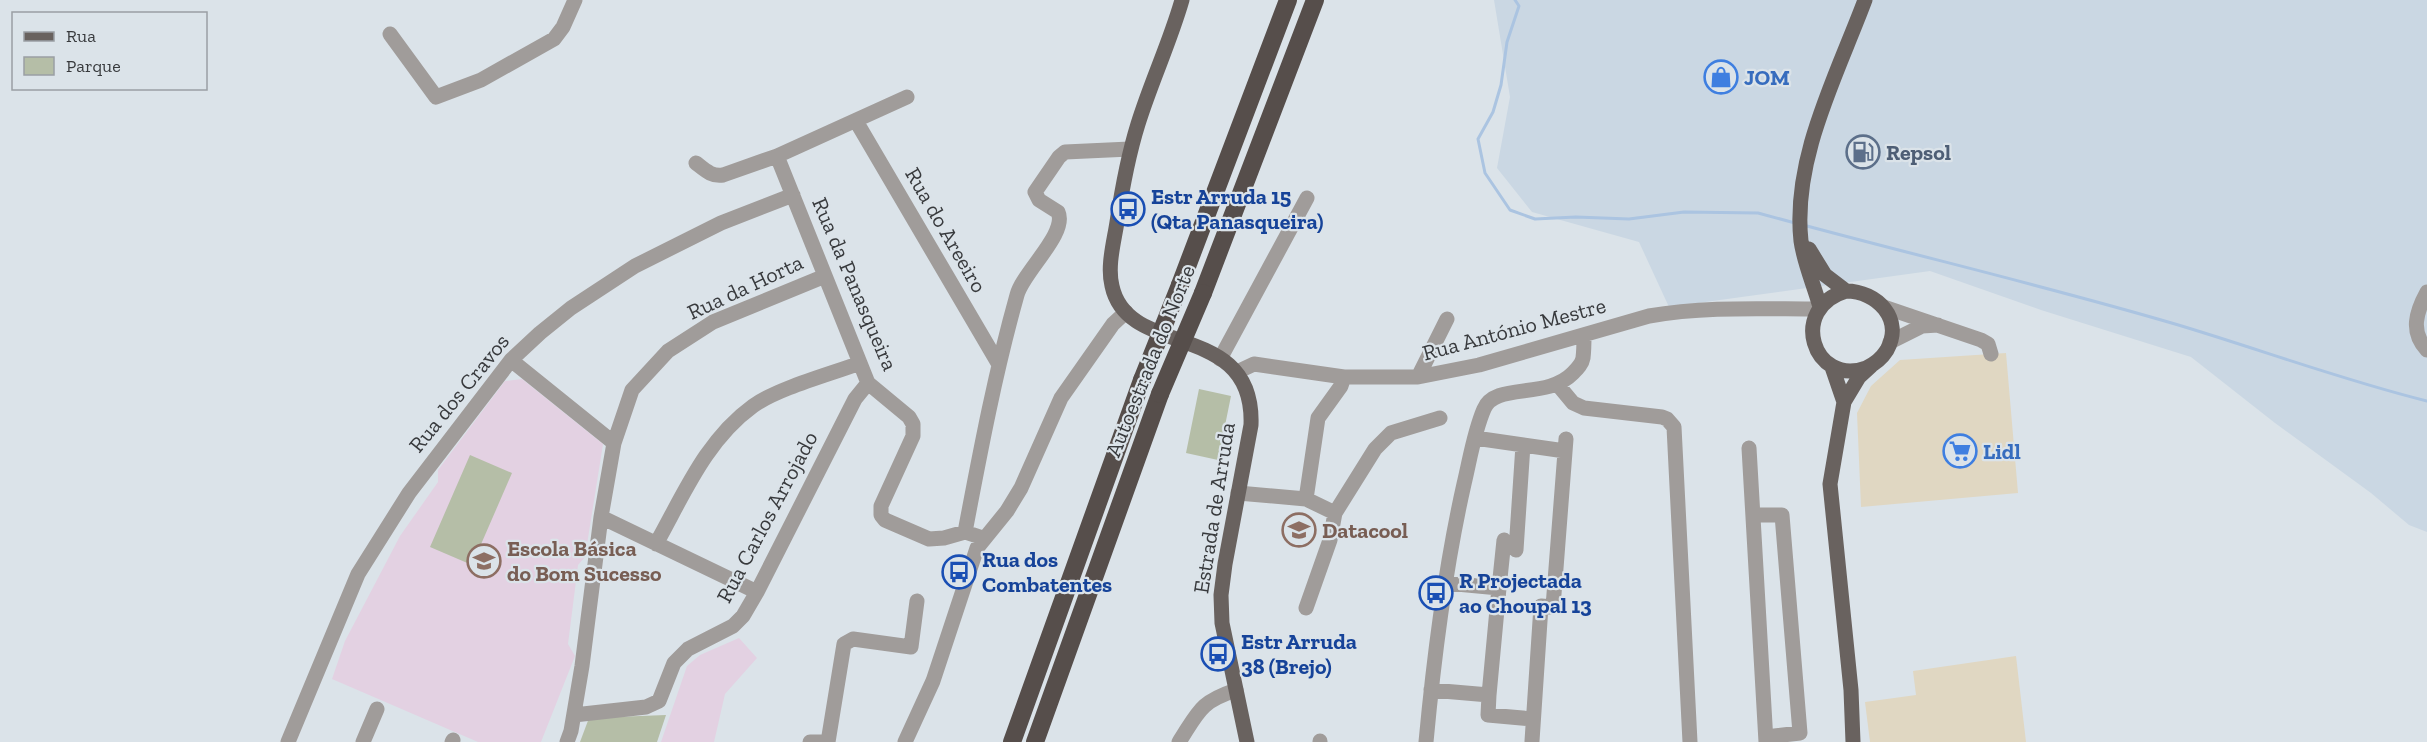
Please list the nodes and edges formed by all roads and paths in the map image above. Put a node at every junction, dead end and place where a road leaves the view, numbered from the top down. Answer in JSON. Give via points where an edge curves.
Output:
{"nodes":[{"id":1,"x":575,"y":0,"type":"edge"},
{"id":2,"x":1182,"y":0,"type":"edge"},
{"id":3,"x":1288,"y":0,"type":"edge"},
{"id":4,"x":1315,"y":0,"type":"edge"},
{"id":5,"x":1865,"y":0,"type":"edge"},
{"id":6,"x":390,"y":34,"type":"dead end"},
{"id":7,"x":907,"y":97,"type":"dead end"},
{"id":8,"x":856,"y":121,"type":"junction"},
{"id":9,"x":1130,"y":149,"type":"junction"},
{"id":10,"x":777,"y":156,"type":"junction"},
{"id":11,"x":696,"y":163,"type":"dead end"},
{"id":12,"x":793,"y":195,"type":"junction"},
{"id":13,"x":1307,"y":198,"type":"dead end"},
{"id":14,"x":1801,"y":220,"type":"junction"},
{"id":15,"x":825,"y":276,"type":"junction"},
{"id":16,"x":1846,"y":291,"type":"junction"},
{"id":17,"x":2427,"y":292,"type":"edge"},
{"id":18,"x":1884,"y":307,"type":"junction"},
{"id":19,"x":1819,"y":308,"type":"junction"},
{"id":20,"x":1769,"y":309,"type":"junction"},
{"id":21,"x":1126,"y":312,"type":"junction"},
{"id":22,"x":1448,"y":320,"type":"dead end"},
{"id":23,"x":1938,"y":325,"type":"junction"},
{"id":24,"x":1812,"y":329,"type":"junction"},
{"id":25,"x":1584,"y":335,"type":"junction"},
{"id":26,"x":1890,"y":342,"type":"junction"},
{"id":27,"x":2427,"y":351,"type":"edge"},
{"id":28,"x":1990,"y":354,"type":"dead end"},
{"id":29,"x":1220,"y":359,"type":"junction"},
{"id":30,"x":511,"y":360,"type":"junction"},
{"id":31,"x":860,"y":363,"type":"junction"},
{"id":32,"x":998,"y":363,"type":"junction"},
{"id":33,"x":1871,"y":366,"type":"junction"},
{"id":34,"x":1833,"y":367,"type":"junction"},
{"id":35,"x":1237,"y":372,"type":"junction"},
{"id":36,"x":1344,"y":377,"type":"junction"},
{"id":37,"x":1418,"y":377,"type":"junction"},
{"id":38,"x":868,"y":383,"type":"junction"},
{"id":39,"x":1558,"y":385,"type":"junction"},
{"id":40,"x":1844,"y":402,"type":"junction"},
{"id":41,"x":1440,"y":418,"type":"dead end"},
{"id":42,"x":1475,"y":438,"type":"junction"},
{"id":43,"x":614,"y":442,"type":"junction"},
{"id":44,"x":1523,"y":445,"type":"junction"},
{"id":45,"x":1749,"y":448,"type":"dead end"},
{"id":46,"x":1238,"y":493,"type":"junction"},
{"id":47,"x":1306,"y":499,"type":"junction"},
{"id":48,"x":1335,"y":513,"type":"junction"},
{"id":49,"x":1753,"y":515,"type":"junction"},
{"id":50,"x":601,"y":518,"type":"junction"},
{"id":51,"x":965,"y":532,"type":"junction"},
{"id":52,"x":983,"y":538,"type":"junction"},
{"id":53,"x":656,"y":544,"type":"junction"},
{"id":54,"x":1446,"y":583,"type":"junction"},
{"id":55,"x":1499,"y":588,"type":"junction"},
{"id":56,"x":758,"y":592,"type":"junction"},
{"id":57,"x":917,"y":602,"type":"dead end"},
{"id":58,"x":1306,"y":608,"type":"dead end"},
{"id":59,"x":1236,"y":690,"type":"junction"},
{"id":60,"x":1431,"y":690,"type":"junction"},
{"id":61,"x":1489,"y":695,"type":"junction"},
{"id":62,"x":377,"y":709,"type":"dead end"},
{"id":63,"x":574,"y":715,"type":"junction"},
{"id":64,"x":1533,"y":719,"type":"junction"},
{"id":65,"x":1766,"y":739,"type":"edge"},
{"id":66,"x":1532,"y":741,"type":"edge"},
{"id":67,"x":288,"y":742,"type":"edge"},
{"id":68,"x":363,"y":742,"type":"edge"},
{"id":69,"x":567,"y":742,"type":"edge"},
{"id":70,"x":810,"y":742,"type":"edge"},
{"id":71,"x":826,"y":742,"type":"edge"},
{"id":72,"x":905,"y":742,"type":"edge"},
{"id":73,"x":1012,"y":742,"type":"edge"},
{"id":74,"x":1035,"y":742,"type":"edge"},
{"id":75,"x":1179,"y":742,"type":"edge"},
{"id":76,"x":1247,"y":742,"type":"edge"},
{"id":77,"x":1426,"y":742,"type":"edge"},
{"id":78,"x":1690,"y":742,"type":"edge"},
{"id":79,"x":1853,"y":742,"type":"edge"}],
"edges":[{"from":1,"to":6,"type":"street","via":[[554,39],[481,80],[436,97]]},
{"from":2,"to":9,"type":"main road"},
{"from":3,"to":73,"type":"highway","name":"Autoestrada do Norte","bridge":true,"via":[[1142,380]]},
{"from":4,"to":74,"type":"highway","name":"Autoestrada do Norte","bridge":true,"via":[[1203,294],[1160,394]]},
{"from":5,"to":14,"type":"main road","via":[[1808,150]]},
{"from":7,"to":8,"type":"street"},
{"from":8,"to":10,"type":"street"},
{"from":8,"to":32,"type":"street","name":"Rua do Areeiro"},
{"from":9,"to":21,"type":"main road","via":[[1110,275],[1116,298]]},
{"from":9,"to":32,"type":"street","via":[[1065,152],[1037,187],[1036,197],[1055,209],[1060,221],[1055,235],[1019,286]]},
{"from":10,"to":11,"type":"street","via":[[717,176]]},
{"from":10,"to":12,"type":"street","name":"Rua da Panasqueira"},
{"from":12,"to":15,"type":"street","name":"Rua da Panasqueira"},
{"from":12,"to":30,"type":"street","name":"Rua dos Cravos","via":[[720,223],[635,266],[571,308]]},
{"from":13,"to":29,"type":"street"},
{"from":14,"to":16,"type":"main road","via":[[1819,267]]},
{"from":14,"to":19,"type":"main road","via":[[1803,252]]},
{"from":15,"to":31,"type":"street","name":"Rua da Panasqueira"},
{"from":15,"to":43,"type":"street","name":"Rua da Horta","via":[[713,322],[668,351],[632,390]]},
{"from":16,"to":18,"type":"main road","via":[[1868,294]]},
{"from":16,"to":19,"type":"main road"},
{"from":17,"to":27,"type":"street","via":[[2415,315],[2416,328]]},
{"from":18,"to":23,"type":"street"},
{"from":18,"to":26,"type":"main road","via":[[1891,324]]},
{"from":19,"to":20,"type":"street","name":"Rua António Mestre"},
{"from":19,"to":24,"type":"main road"},
{"from":20,"to":24,"type":"street","name":"Rua António Mestre","via":[[1796,316]]},
{"from":20,"to":25,"type":"street","name":"Rua António Mestre","via":[[1676,311]]},
{"from":21,"to":29,"type":"main road","name":"Estrada de Arruda","via":[[1141,324]]},
{"from":21,"to":52,"type":"street","via":[[1107,332],[1061,398],[1021,488]]},
{"from":22,"to":37,"type":"street"},
{"from":23,"to":26,"type":"street","via":[[1922,326]]},
{"from":23,"to":28,"type":"street","via":[[1981,340],[1988,344]]},
{"from":24,"to":34,"type":"main road","via":[[1819,353]]},
{"from":25,"to":37,"type":"street","name":"Rua António Mestre","via":[[1479,365]]},
{"from":25,"to":39,"type":"street","via":[[1580,366]]},
{"from":26,"to":33,"type":"main road","via":[[1880,360]]},
{"from":29,"to":35,"type":"main road","name":"Estrada de Arruda"},
{"from":30,"to":43,"type":"street"},
{"from":30,"to":67,"type":"street","name":"Rua dos Cravos","via":[[409,493],[363,565]]},
{"from":31,"to":38,"type":"street","name":"Rua da Panasqueira"},
{"from":31,"to":53,"type":"street","via":[[755,404],[726,429],[700,463]]},
{"from":32,"to":51,"type":"street"},
{"from":33,"to":34,"type":"main road","via":[[1849,370]]},
{"from":33,"to":40,"type":"main road"},
{"from":34,"to":40,"type":"main road"},
{"from":35,"to":36,"type":"street","name":"Rua António Mestre","via":[[1259,364]]},
{"from":35,"to":46,"type":"main road","name":"Estrada de Arruda","via":[[1248,393],[1251,414]]},
{"from":36,"to":37,"type":"street","name":"Rua António Mestre"},
{"from":36,"to":47,"type":"street","via":[[1318,418]]},
{"from":38,"to":51,"type":"street","name":"Rua da Panasqueira","via":[[906,414],[914,428],[881,506],[881,515],[928,539]]},
{"from":38,"to":56,"type":"street","name":"Rua Carlos Arrojado","via":[[855,399]]},
{"from":39,"to":42,"type":"street","via":[[1497,395],[1485,407]]},
{"from":39,"to":78,"type":"street","via":[[1578,406],[1662,417],[1674,427]]},
{"from":40,"to":79,"type":"main road","via":[[1829,495],[1851,690]]},
{"from":41,"to":48,"type":"street","via":[[1387,435]]},
{"from":42,"to":44,"type":"street"},
{"from":42,"to":54,"type":"street"},
{"from":43,"to":50,"type":"street","name":"Rua da Horta"},
{"from":44,"to":55,"type":"street","via":[[1510,545]]},
{"from":44,"to":64,"type":"street","via":[[1566,445],[1553,607],[1540,606]]},
{"from":45,"to":49,"type":"street"},
{"from":46,"to":47,"type":"street"},
{"from":46,"to":59,"type":"main road","name":"Estrada de Arruda","via":[[1221,595],[1222,622]]},
{"from":47,"to":48,"type":"street"},
{"from":48,"to":58,"type":"street","via":[[1330,540]]},
{"from":49,"to":65,"type":"street"},
{"from":49,"to":65,"type":"street","via":[[1782,515],[1800,733]]},
{"from":50,"to":53,"type":"street"},
{"from":50,"to":63,"type":"street","name":"Rua da Horta"},
{"from":51,"to":52,"type":"street"},
{"from":52,"to":72,"type":"street","via":[[933,681]]},
{"from":53,"to":56,"type":"street"},
{"from":54,"to":55,"type":"street"},
{"from":54,"to":60,"type":"street"},
{"from":55,"to":61,"type":"street"},
{"from":56,"to":63,"type":"street","name":"Rua Carlos Arrojado","via":[[733,626],[688,648],[674,663],[659,701]]},
{"from":57,"to":71,"type":"street","via":[[911,646],[853,639],[843,644]]},
{"from":59,"to":75,"type":"street","via":[[1207,702]]},
{"from":59,"to":76,"type":"main road","name":"Estrada de Arruda"},
{"from":60,"to":61,"type":"street"},
{"from":60,"to":77,"type":"street"},
{"from":61,"to":64,"type":"street","via":[[1488,715]]},
{"from":62,"to":68,"type":"street"},
{"from":63,"to":69,"type":"street","name":"Rua da Horta"},
{"from":64,"to":66,"type":"street"},
{"from":70,"to":71,"type":"street"}]}
